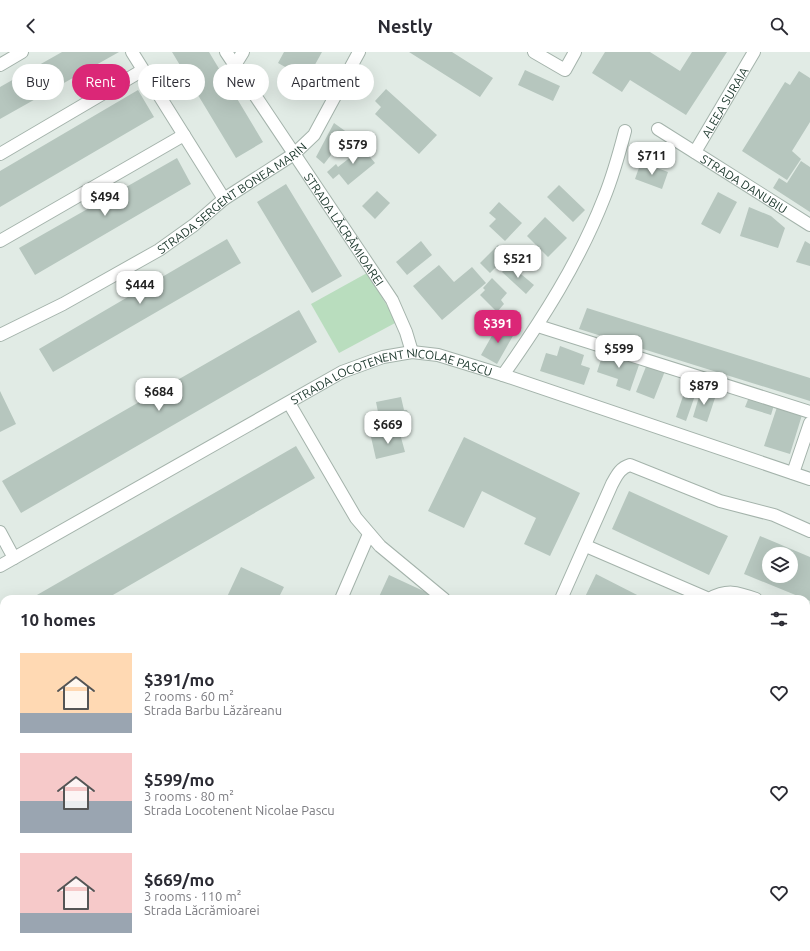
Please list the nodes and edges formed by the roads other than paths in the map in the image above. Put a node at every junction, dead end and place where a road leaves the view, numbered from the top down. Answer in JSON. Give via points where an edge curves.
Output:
{"nodes":[{"id":1,"x":21,"y":52,"type":"edge"},
{"id":2,"x":132,"y":52,"type":"edge"},
{"id":3,"x":226,"y":52,"type":"edge"},
{"id":4,"x":243,"y":52,"type":"edge"},
{"id":5,"x":359,"y":52,"type":"edge"},
{"id":6,"x":534,"y":52,"type":"edge"},
{"id":7,"x":575,"y":52,"type":"edge"},
{"id":8,"x":754,"y":52,"type":"edge"},
{"id":9,"x":139,"y":64,"type":"edge"},
{"id":10,"x":234,"y":64,"type":"edge"},
{"id":11,"x":236,"y":64,"type":"edge"},
{"id":12,"x":0,"y":65,"type":"edge"},
{"id":13,"x":138,"y":73,"type":"edge"},
{"id":14,"x":162,"y":100,"type":"edge"},
{"id":15,"x":258,"y":100,"type":"edge"},
{"id":16,"x":658,"y":128,"type":"dead end"},
{"id":17,"x":625,"y":131,"type":"dead end"},
{"id":18,"x":184,"y":135,"type":"junction"},
{"id":19,"x":695,"y":152,"type":"junction"},
{"id":20,"x":0,"y":154,"type":"edge"},
{"id":21,"x":294,"y":154,"type":"junction"},
{"id":22,"x":224,"y":199,"type":"junction"},
{"id":23,"x":810,"y":225,"type":"edge"},
{"id":24,"x":0,"y":241,"type":"edge"},
{"id":25,"x":538,"y":326,"type":"junction"},
{"id":26,"x":1,"y":332,"type":"edge"},
{"id":27,"x":412,"y":352,"type":"junction"},
{"id":28,"x":503,"y":375,"type":"junction"},
{"id":29,"x":289,"y":402,"type":"junction"},
{"id":30,"x":810,"y":412,"type":"edge"},
{"id":31,"x":810,"y":423,"type":"edge"},
{"id":32,"x":793,"y":473,"type":"junction"},
{"id":33,"x":810,"y":479,"type":"edge"},
{"id":34,"x":810,"y":531,"type":"edge"},
{"id":35,"x":0,"y":532,"type":"edge"},
{"id":36,"x":369,"y":534,"type":"junction"},
{"id":37,"x":586,"y":546,"type":"junction"},
{"id":38,"x":14,"y":558,"type":"junction"},
{"id":39,"x":0,"y":566,"type":"edge"},
{"id":40,"x":343,"y":595,"type":"edge"},
{"id":41,"x":439,"y":595,"type":"edge"},
{"id":42,"x":563,"y":595,"type":"edge"},
{"id":43,"x":700,"y":595,"type":"edge"},
{"id":44,"x":716,"y":595,"type":"edge"},
{"id":45,"x":743,"y":595,"type":"edge"}],
"edges":[{"from":1,"to":12,"type":"street"},
{"from":2,"to":9,"type":"street"},
{"from":3,"to":10,"type":"street","name":"STRADA LĂCRĂMIOAREI"},
{"from":4,"to":11,"type":"street"},
{"from":5,"to":21,"type":"street","name":"STRADA SERGENT BONEA MARIN","via":[[314,135]]},
{"from":6,"to":7,"type":"street","via":[[565,70]]},
{"from":8,"to":19,"type":"street","name":"ALEEA SURAIA"},
{"from":13,"to":20,"type":"street"},
{"from":14,"to":18,"type":"street"},
{"from":15,"to":21,"type":"street","name":"STRADA LĂCRĂMIOAREI"},
{"from":16,"to":19,"type":"street","name":"STRADA DANUBIU"},
{"from":17,"to":25,"type":"street","via":[[614,170],[593,224]]},
{"from":18,"to":22,"type":"street"},
{"from":18,"to":24,"type":"street"},
{"from":19,"to":23,"type":"street","name":"STRADA DANUBIU"},
{"from":21,"to":22,"type":"street","name":"STRADA SERGENT BONEA MARIN"},
{"from":21,"to":27,"type":"street","name":"STRADA LĂCRĂMIOAREI","via":[[392,300]]},
{"from":22,"to":26,"type":"street","name":"STRADA SERGENT BONEA MARIN","via":[[194,225],[158,250],[63,304]]},
{"from":25,"to":28,"type":"street"},
{"from":25,"to":30,"type":"street"},
{"from":27,"to":28,"type":"street","name":"STRADA LOCOTENENT NICOLAE PASCU","via":[[438,355]]},
{"from":27,"to":29,"type":"street","name":"STRADA LOCOTENENT NICOLAE PASCU","via":[[364,363],[342,372]]},
{"from":28,"to":32,"type":"street","name":"STRADA LOCOTENENT NICOLAE PASCU"},
{"from":29,"to":36,"type":"street","via":[[356,518]]},
{"from":29,"to":38,"type":"street","name":"STRADA LOCOTENENT NICOLAE PASCU"},
{"from":31,"to":32,"type":"street"},
{"from":32,"to":33,"type":"street","name":"STRADA LOCOTENENT NICOLAE PASCU"},
{"from":34,"to":37,"type":"street","via":[[774,515],[720,500],[630,465],[618,473]]},
{"from":35,"to":38,"type":"street"},
{"from":36,"to":40,"type":"street"},
{"from":36,"to":41,"type":"street"},
{"from":37,"to":42,"type":"street"},
{"from":37,"to":43,"type":"street"},
{"from":38,"to":39,"type":"street","name":"STRADA LOCOTENENT NICOLAE PASCU"},
{"from":44,"to":45,"type":"street","via":[[722,592],[734,592]]}]}
